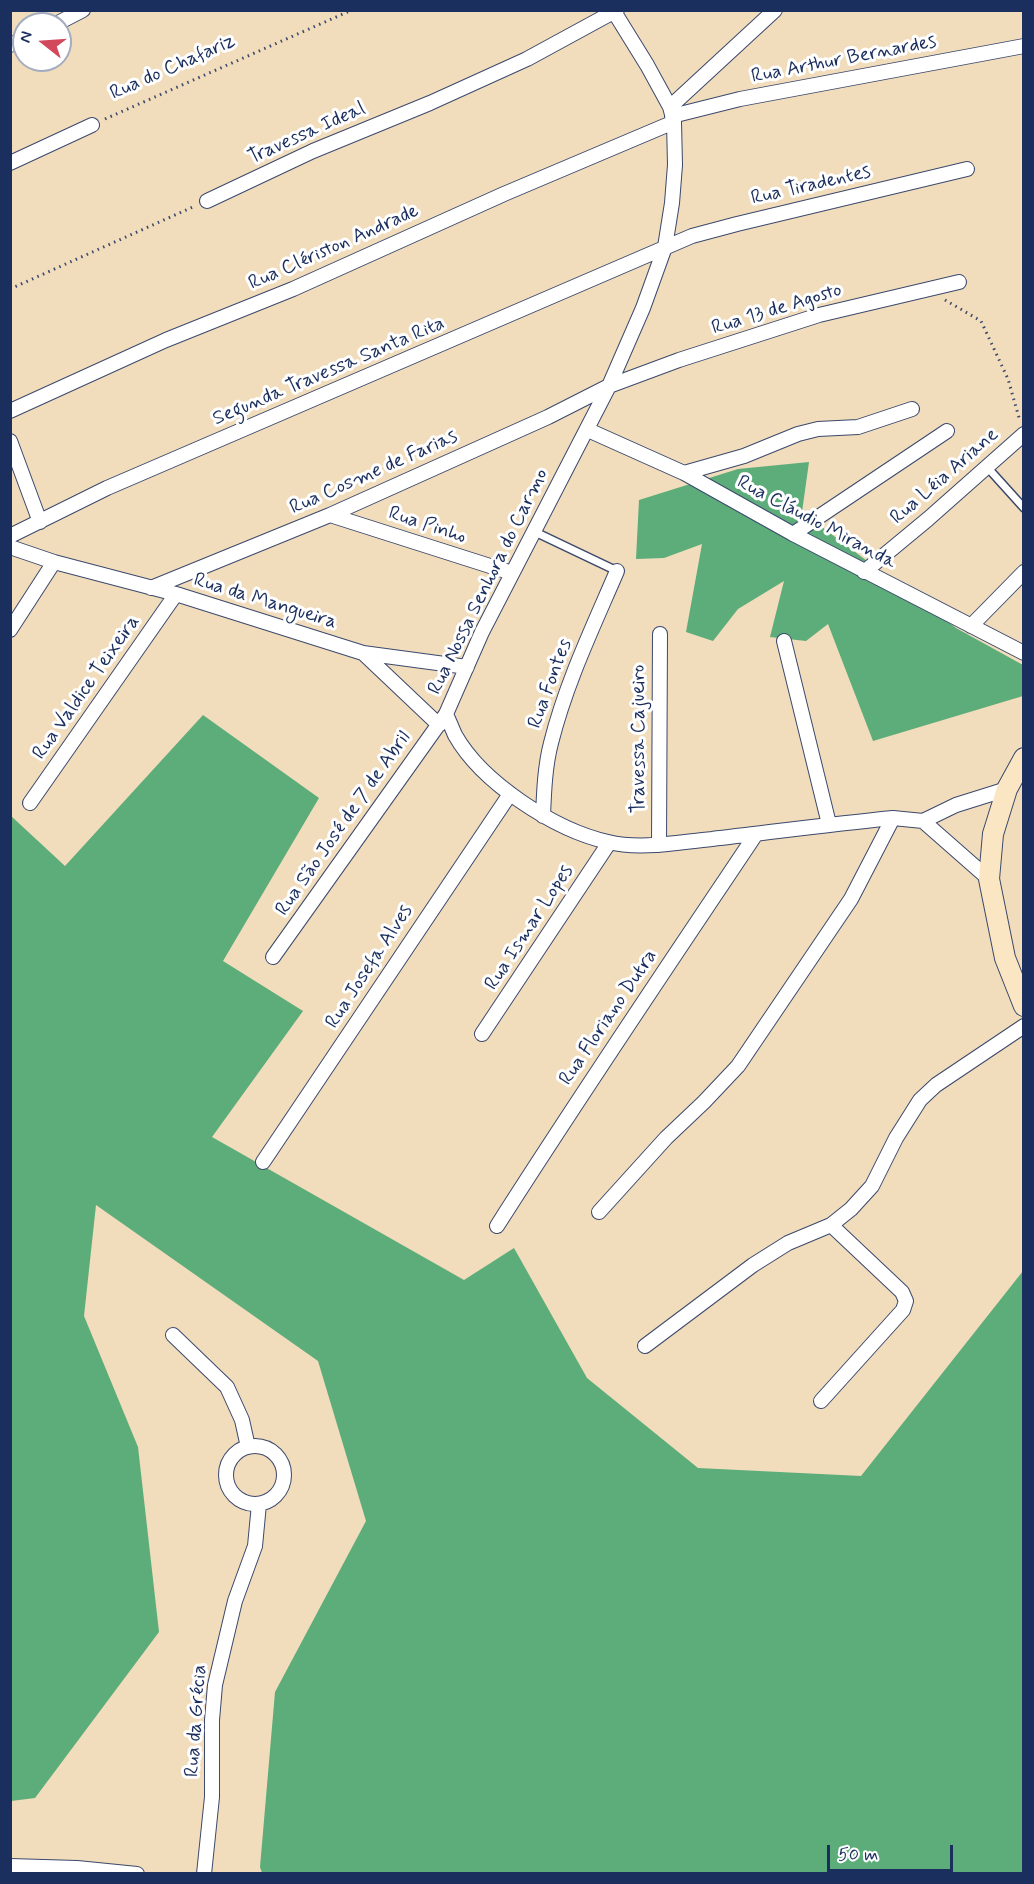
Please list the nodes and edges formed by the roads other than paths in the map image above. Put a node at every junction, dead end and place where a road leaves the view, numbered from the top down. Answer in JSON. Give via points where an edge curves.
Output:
{"nodes":[{"id":1,"x":775,"y":10,"type":"edge"},
{"id":2,"x":615,"y":11,"type":"edge"},
{"id":3,"x":1023,"y":46,"type":"edge"},
{"id":4,"x":672,"y":115,"type":"junction"},
{"id":5,"x":92,"y":125,"type":"road end"},
{"id":6,"x":10,"y":163,"type":"edge"},
{"id":7,"x":967,"y":169,"type":"dead end"},
{"id":8,"x":207,"y":201,"type":"road end"},
{"id":9,"x":665,"y":247,"type":"junction"},
{"id":10,"x":959,"y":282,"type":"dead end"},
{"id":11,"x":609,"y":386,"type":"junction"},
{"id":12,"x":912,"y":409,"type":"dead end"},
{"id":13,"x":10,"y":411,"type":"edge"},
{"id":14,"x":1022,"y":429,"type":"edge"},
{"id":15,"x":588,"y":430,"type":"junction"},
{"id":16,"x":946,"y":431,"type":"dead end"},
{"id":17,"x":10,"y":441,"type":"edge"},
{"id":18,"x":987,"y":467,"type":"junction"},
{"id":19,"x":684,"y":473,"type":"junction"},
{"id":20,"x":1023,"y":508,"type":"edge"},
{"id":21,"x":330,"y":514,"type":"junction"},
{"id":22,"x":40,"y":522,"type":"junction"},
{"id":23,"x":533,"y":531,"type":"junction"},
{"id":24,"x":793,"y":534,"type":"junction"},
{"id":25,"x":10,"y":536,"type":"edge"},
{"id":26,"x":10,"y":547,"type":"edge"},
{"id":27,"x":54,"y":562,"type":"junction"},
{"id":28,"x":617,"y":571,"type":"joint"},
{"id":29,"x":864,"y":572,"type":"junction"},
{"id":30,"x":1023,"y":572,"type":"edge"},
{"id":31,"x":512,"y":573,"type":"junction"},
{"id":32,"x":151,"y":588,"type":"junction"},
{"id":33,"x":176,"y":594,"type":"junction"},
{"id":34,"x":971,"y":626,"type":"junction"},
{"id":35,"x":10,"y":630,"type":"edge"},
{"id":36,"x":660,"y":634,"type":"dead end"},
{"id":37,"x":784,"y":641,"type":"dead end"},
{"id":38,"x":363,"y":653,"type":"junction"},
{"id":39,"x":1023,"y":653,"type":"edge"},
{"id":40,"x":467,"y":667,"type":"junction"},
{"id":41,"x":442,"y":719,"type":"junction"},
{"id":42,"x":1023,"y":758,"type":"edge"},
{"id":43,"x":1007,"y":789,"type":"junction"},
{"id":44,"x":510,"y":794,"type":"junction"},
{"id":45,"x":30,"y":803,"type":"dead end"},
{"id":46,"x":543,"y":816,"type":"junction"},
{"id":47,"x":892,"y":818,"type":"junction"},
{"id":48,"x":922,"y":820,"type":"junction"},
{"id":49,"x":829,"y":824,"type":"junction"},
{"id":50,"x":756,"y":834,"type":"junction"},
{"id":51,"x":609,"y":843,"type":"junction"},
{"id":52,"x":659,"y":844,"type":"junction"},
{"id":53,"x":989,"y":879,"type":"junction"},
{"id":54,"x":273,"y":957,"type":"dead end"},
{"id":55,"x":1023,"y":1006,"type":"edge"},
{"id":56,"x":1023,"y":1026,"type":"edge"},
{"id":57,"x":482,"y":1034,"type":"dead end"},
{"id":58,"x":263,"y":1162,"type":"dead end"},
{"id":59,"x":599,"y":1212,"type":"dead end"},
{"id":60,"x":831,"y":1225,"type":"junction"},
{"id":61,"x":497,"y":1226,"type":"dead end"},
{"id":62,"x":173,"y":1335,"type":"dead end"},
{"id":63,"x":645,"y":1346,"type":"dead end"},
{"id":64,"x":821,"y":1401,"type":"dead end"},
{"id":65,"x":248,"y":1447,"type":"junction"},
{"id":66,"x":259,"y":1504,"type":"junction"},
{"id":67,"x":10,"y":1866,"type":"edge"},
{"id":68,"x":137,"y":1874,"type":"edge"},
{"id":69,"x":204,"y":1874,"type":"edge"}],
"edges":[{"from":1,"to":4,"type":"street"},
{"from":2,"to":4,"type":"street","name":"Rua Nossa Senhora do Carmo"},
{"from":2,"to":8,"type":"street","name":"Travessa Ideal","via":[[527,59],[312,151]]},
{"from":3,"to":4,"type":"street","name":"Rua Arthur Bernardes"},
{"from":4,"to":9,"type":"street","name":"Rua Nossa Senhora do Carmo","via":[[675,165]]},
{"from":4,"to":13,"type":"street","name":"Rua Clériston Andrade","via":[[293,289],[166,340]]},
{"from":5,"to":6,"type":"street"},
{"from":7,"to":9,"type":"street","name":"Rua Tiradentes","via":[[737,224]]},
{"from":9,"to":11,"type":"street","name":"Rua Nossa Senhora do Carmo"},
{"from":9,"to":22,"type":"street","name":"Segunda Travessa Santa Rita","via":[[107,488]]},
{"from":10,"to":11,"type":"street","name":"Rua 13 de Agosto","via":[[819,315]]},
{"from":11,"to":15,"type":"street","name":"Rua Nossa Senhora do Carmo"},
{"from":11,"to":21,"type":"street","name":"Rua Cosme de Farias"},
{"from":12,"to":19,"type":"street","via":[[858,427],[798,434],[744,456]]},
{"from":14,"to":18,"type":"street","name":"Rua Léia Ariane"},
{"from":15,"to":19,"type":"street","name":"Rua Cláudio Miranda"},
{"from":15,"to":23,"type":"street","name":"Rua Nossa Senhora do Carmo"},
{"from":16,"to":24,"type":"street"},
{"from":17,"to":22,"type":"street"},
{"from":18,"to":20,"type":"lane"},
{"from":18,"to":29,"type":"street","name":"Rua Léia Ariane"},
{"from":19,"to":24,"type":"street","name":"Rua Cláudio Miranda"},
{"from":21,"to":31,"type":"street","name":"Rua Pinho"},
{"from":21,"to":32,"type":"street","name":"Rua Cosme de Farias"},
{"from":22,"to":25,"type":"street","name":"Segunda Travessa Santa Rita"},
{"from":23,"to":28,"type":"lane"},
{"from":23,"to":31,"type":"street","name":"Rua Nossa Senhora do Carmo"},
{"from":24,"to":29,"type":"street","name":"Rua Cláudio Miranda"},
{"from":26,"to":27,"type":"street","name":"Rua da Mangueira"},
{"from":27,"to":32,"type":"street","name":"Rua da Mangueira"},
{"from":27,"to":35,"type":"street"},
{"from":28,"to":46,"type":"street","name":"Rua Fontes","via":[[557,721],[546,767]]},
{"from":29,"to":34,"type":"street","name":"Rua Cláudio Miranda"},
{"from":30,"to":34,"type":"street"},
{"from":31,"to":40,"type":"street","name":"Rua Nossa Senhora do Carmo"},
{"from":32,"to":33,"type":"street","name":"Rua da Mangueira"},
{"from":33,"to":38,"type":"street","name":"Rua da Mangueira"},
{"from":33,"to":45,"type":"street","name":"Rua Valdice Teixeira"},
{"from":34,"to":39,"type":"street","name":"Rua Cláudio Miranda"},
{"from":36,"to":52,"type":"street","name":"Travessa Cajueiro"},
{"from":37,"to":49,"type":"street"},
{"from":38,"to":40,"type":"street","name":"Rua da Mangueira"},
{"from":38,"to":41,"type":"street"},
{"from":40,"to":41,"type":"street","name":"Rua Nossa Senhora do Carmo"},
{"from":41,"to":44,"type":"street","name":"Rua Nossa Senhora do Carmo","via":[[469,755]]},
{"from":41,"to":54,"type":"street","name":"Rua São José de 7 de Abril"},
{"from":42,"to":43,"type":"main road"},
{"from":43,"to":48,"type":"street","name":"Rua Nossa Senhora do Carmo"},
{"from":43,"to":53,"type":"main road","via":[[993,834]]},
{"from":44,"to":46,"type":"street","name":"Rua Nossa Senhora do Carmo"},
{"from":44,"to":58,"type":"street","name":"Rua Josefa Alves"},
{"from":46,"to":51,"type":"street","name":"Rua Nossa Senhora do Carmo"},
{"from":47,"to":48,"type":"street","name":"Rua Nossa Senhora do Carmo"},
{"from":47,"to":49,"type":"street","name":"Rua Nossa Senhora do Carmo"},
{"from":47,"to":59,"type":"street","via":[[850,899],[738,1066]]},
{"from":48,"to":53,"type":"street"},
{"from":49,"to":50,"type":"street","name":"Rua Nossa Senhora do Carmo"},
{"from":50,"to":52,"type":"street","name":"Rua Nossa Senhora do Carmo"},
{"from":50,"to":61,"type":"street","name":"Rua Floriano Dutra","via":[[591,1078]]},
{"from":51,"to":52,"type":"street","name":"Rua Nossa Senhora do Carmo"},
{"from":51,"to":57,"type":"street","name":"Rua Ismar Lopes"},
{"from":53,"to":55,"type":"main road","via":[[1005,958]]},
{"from":56,"to":60,"type":"street","via":[[920,1100],[872,1186]]},
{"from":60,"to":63,"type":"street","via":[[788,1243],[753,1265]]},
{"from":60,"to":64,"type":"street","via":[[902,1292],[906,1301],[903,1310]]},
{"from":62,"to":65,"type":"street","via":[[226,1387],[242,1420]]},
{"from":65,"to":66,"type":"street","via":[[228,1464],[227,1484],[240,1500]]},
{"from":65,"to":66,"type":"street","via":[[267,1448],[284,1469],[276,1495]]},
{"from":66,"to":69,"type":"street","name":"Rua da Grécia","via":[[255,1546],[235,1601],[215,1685],[212,1797]]},
{"from":67,"to":68,"type":"street"}]}
